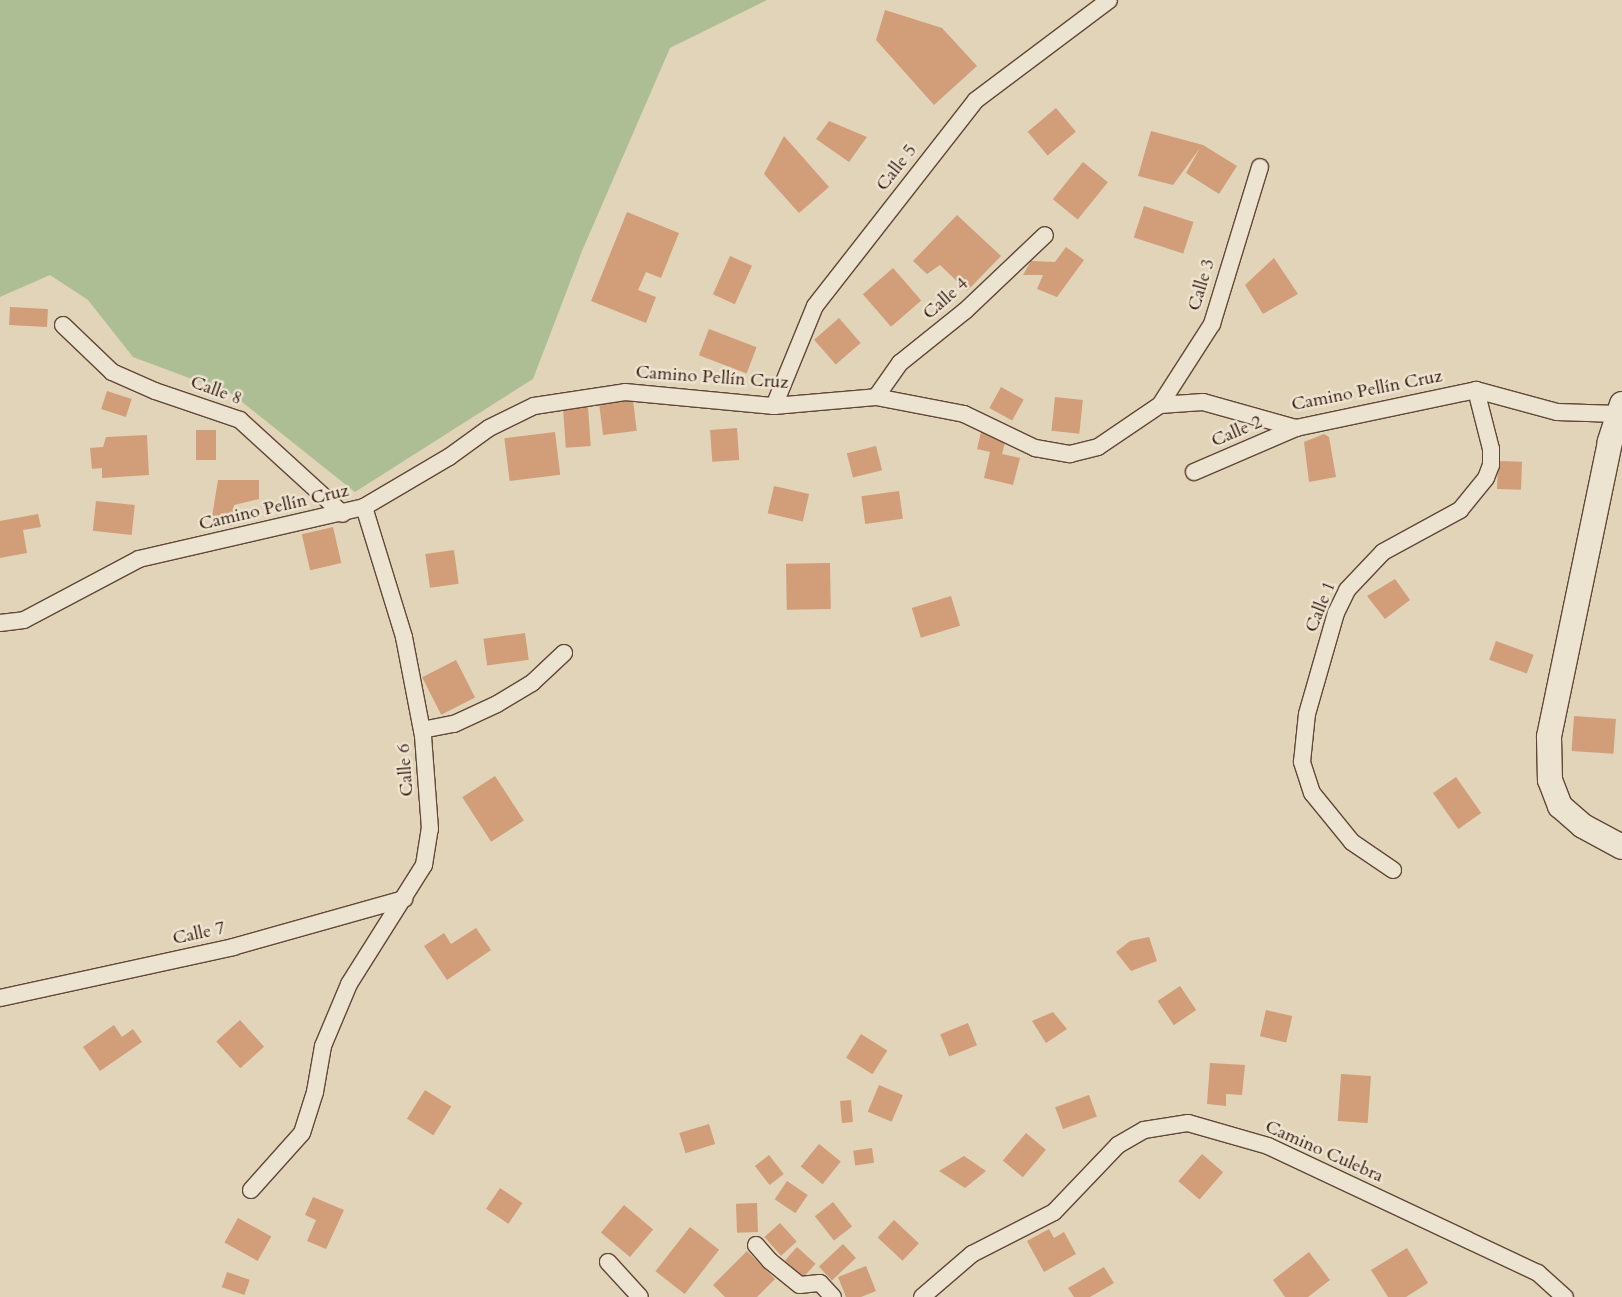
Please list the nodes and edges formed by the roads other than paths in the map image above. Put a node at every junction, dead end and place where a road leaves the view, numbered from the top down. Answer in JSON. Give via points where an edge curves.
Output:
{"nodes":[{"id":1,"x":1109,"y":0,"type":"edge"},
{"id":2,"x":1260,"y":167,"type":"dead end"},
{"id":3,"x":1045,"y":235,"type":"dead end"},
{"id":4,"x":63,"y":325,"type":"dead end"},
{"id":5,"x":1476,"y":390,"type":"junction"},
{"id":6,"x":876,"y":397,"type":"junction"},
{"id":7,"x":1160,"y":405,"type":"junction"},
{"id":8,"x":774,"y":406,"type":"junction"},
{"id":9,"x":1620,"y":409,"type":"edge"},
{"id":10,"x":1296,"y":428,"type":"junction"},
{"id":11,"x":1616,"y":443,"type":"edge"},
{"id":12,"x":1194,"y":472,"type":"dead end"},
{"id":13,"x":364,"y":507,"type":"junction"},
{"id":14,"x":343,"y":514,"type":"junction"},
{"id":15,"x":0,"y":623,"type":"edge"},
{"id":16,"x":564,"y":653,"type":"dead end"},
{"id":17,"x":422,"y":730,"type":"junction"},
{"id":18,"x":1622,"y":847,"type":"edge"},
{"id":19,"x":1392,"y":870,"type":"dead end"},
{"id":20,"x":404,"y":899,"type":"junction"},
{"id":21,"x":0,"y":998,"type":"edge"},
{"id":22,"x":251,"y":1190,"type":"dead end"},
{"id":23,"x":756,"y":1245,"type":"dead end"},
{"id":24,"x":608,"y":1262,"type":"dead end"},
{"id":25,"x":640,"y":1297,"type":"edge"},
{"id":26,"x":833,"y":1297,"type":"edge"},
{"id":27,"x":922,"y":1297,"type":"edge"},
{"id":28,"x":1565,"y":1297,"type":"edge"}],
"edges":[{"from":1,"to":8,"type":"street","name":"Calle 5","via":[[976,100],[815,306]]},
{"from":2,"to":7,"type":"street","name":"Calle 3","via":[[1212,324]]},
{"from":3,"to":6,"type":"street","name":"Calle 4","via":[[965,311],[900,363]]},
{"from":4,"to":14,"type":"street","name":"Calle 8","via":[[112,372],[155,391],[240,420]]},
{"from":5,"to":9,"type":"street","name":"Camino Pellín Cruz","via":[[1558,412]]},
{"from":5,"to":10,"type":"street","name":"Camino Pellín Cruz"},
{"from":5,"to":19,"type":"street","name":"Calle 1","via":[[1491,449],[1491,465],[1486,478],[1460,510],[1383,552],[1347,590],[1336,613],[1307,714],[1302,762],[1312,792],[1352,842]]},
{"from":6,"to":7,"type":"street","name":"Camino Pellín Cruz","via":[[964,414],[1035,448],[1070,454],[1098,446]]},
{"from":6,"to":8,"type":"street","name":"Camino Pellín Cruz"},
{"from":7,"to":10,"type":"street","name":"Camino Pellín Cruz","via":[[1203,402]]},
{"from":8,"to":13,"type":"street","name":"Camino Pellín Cruz","via":[[626,392],[534,406],[489,428],[449,457]]},
{"from":9,"to":11,"type":"street"},
{"from":10,"to":12,"type":"street","name":"Calle 2"},
{"from":11,"to":18,"type":"street","via":[[1549,737],[1550,780],[1560,806],[1583,826]]},
{"from":13,"to":14,"type":"street","name":"Camino Pellín Cruz"},
{"from":13,"to":17,"type":"street","name":"Calle 6","via":[[404,637]]},
{"from":14,"to":15,"type":"street","name":"Camino Pellín Cruz","via":[[140,559],[24,620]]},
{"from":16,"to":17,"type":"street","via":[[532,683],[496,704],[454,724]]},
{"from":17,"to":20,"type":"street","name":"Calle 6","via":[[430,829],[424,865]]},
{"from":20,"to":21,"type":"street","name":"Calle 7","via":[[233,947]]},
{"from":20,"to":22,"type":"street","name":"Calle 6","via":[[349,984],[323,1046],[315,1092],[302,1133]]},
{"from":23,"to":26,"type":"street","via":[[800,1285],[820,1283]]},
{"from":24,"to":25,"type":"street"},
{"from":27,"to":28,"type":"street","name":"Camino Culebra","via":[[972,1254],[1054,1212],[1118,1145],[1144,1130],[1188,1123],[1268,1146],[1538,1273]]}]}
